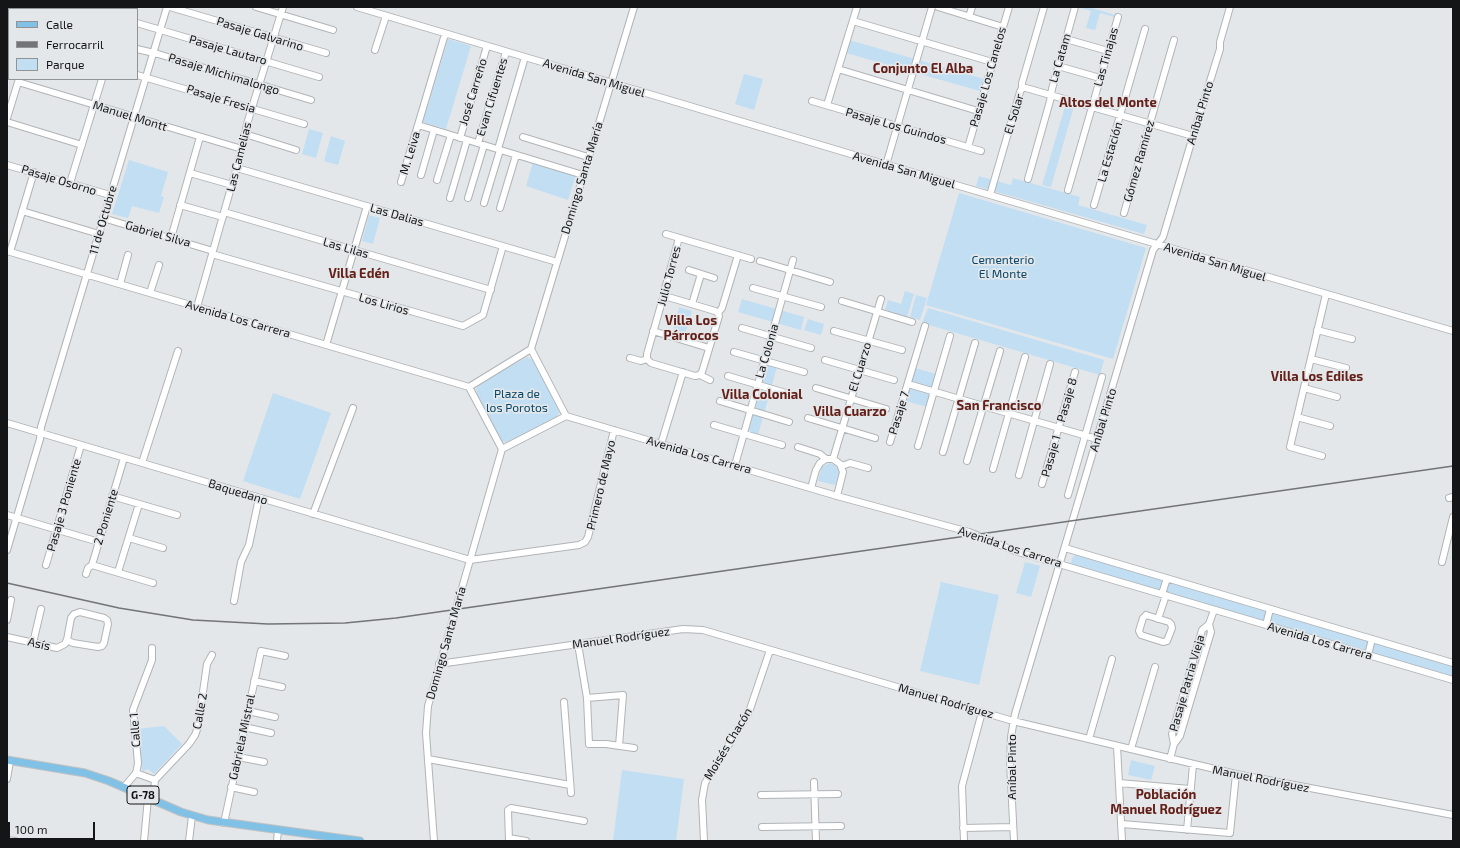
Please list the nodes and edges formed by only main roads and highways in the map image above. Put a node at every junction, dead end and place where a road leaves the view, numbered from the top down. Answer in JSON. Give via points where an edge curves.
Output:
{"nodes":[{"id":1,"x":8,"y":760,"type":"edge"},
{"id":2,"x":356,"y":841,"type":"edge"}],
"edges":[{"from":1,"to":2,"type":"main road","number":"G-78","via":[[97,776],[192,816],[224,823]]}]}
